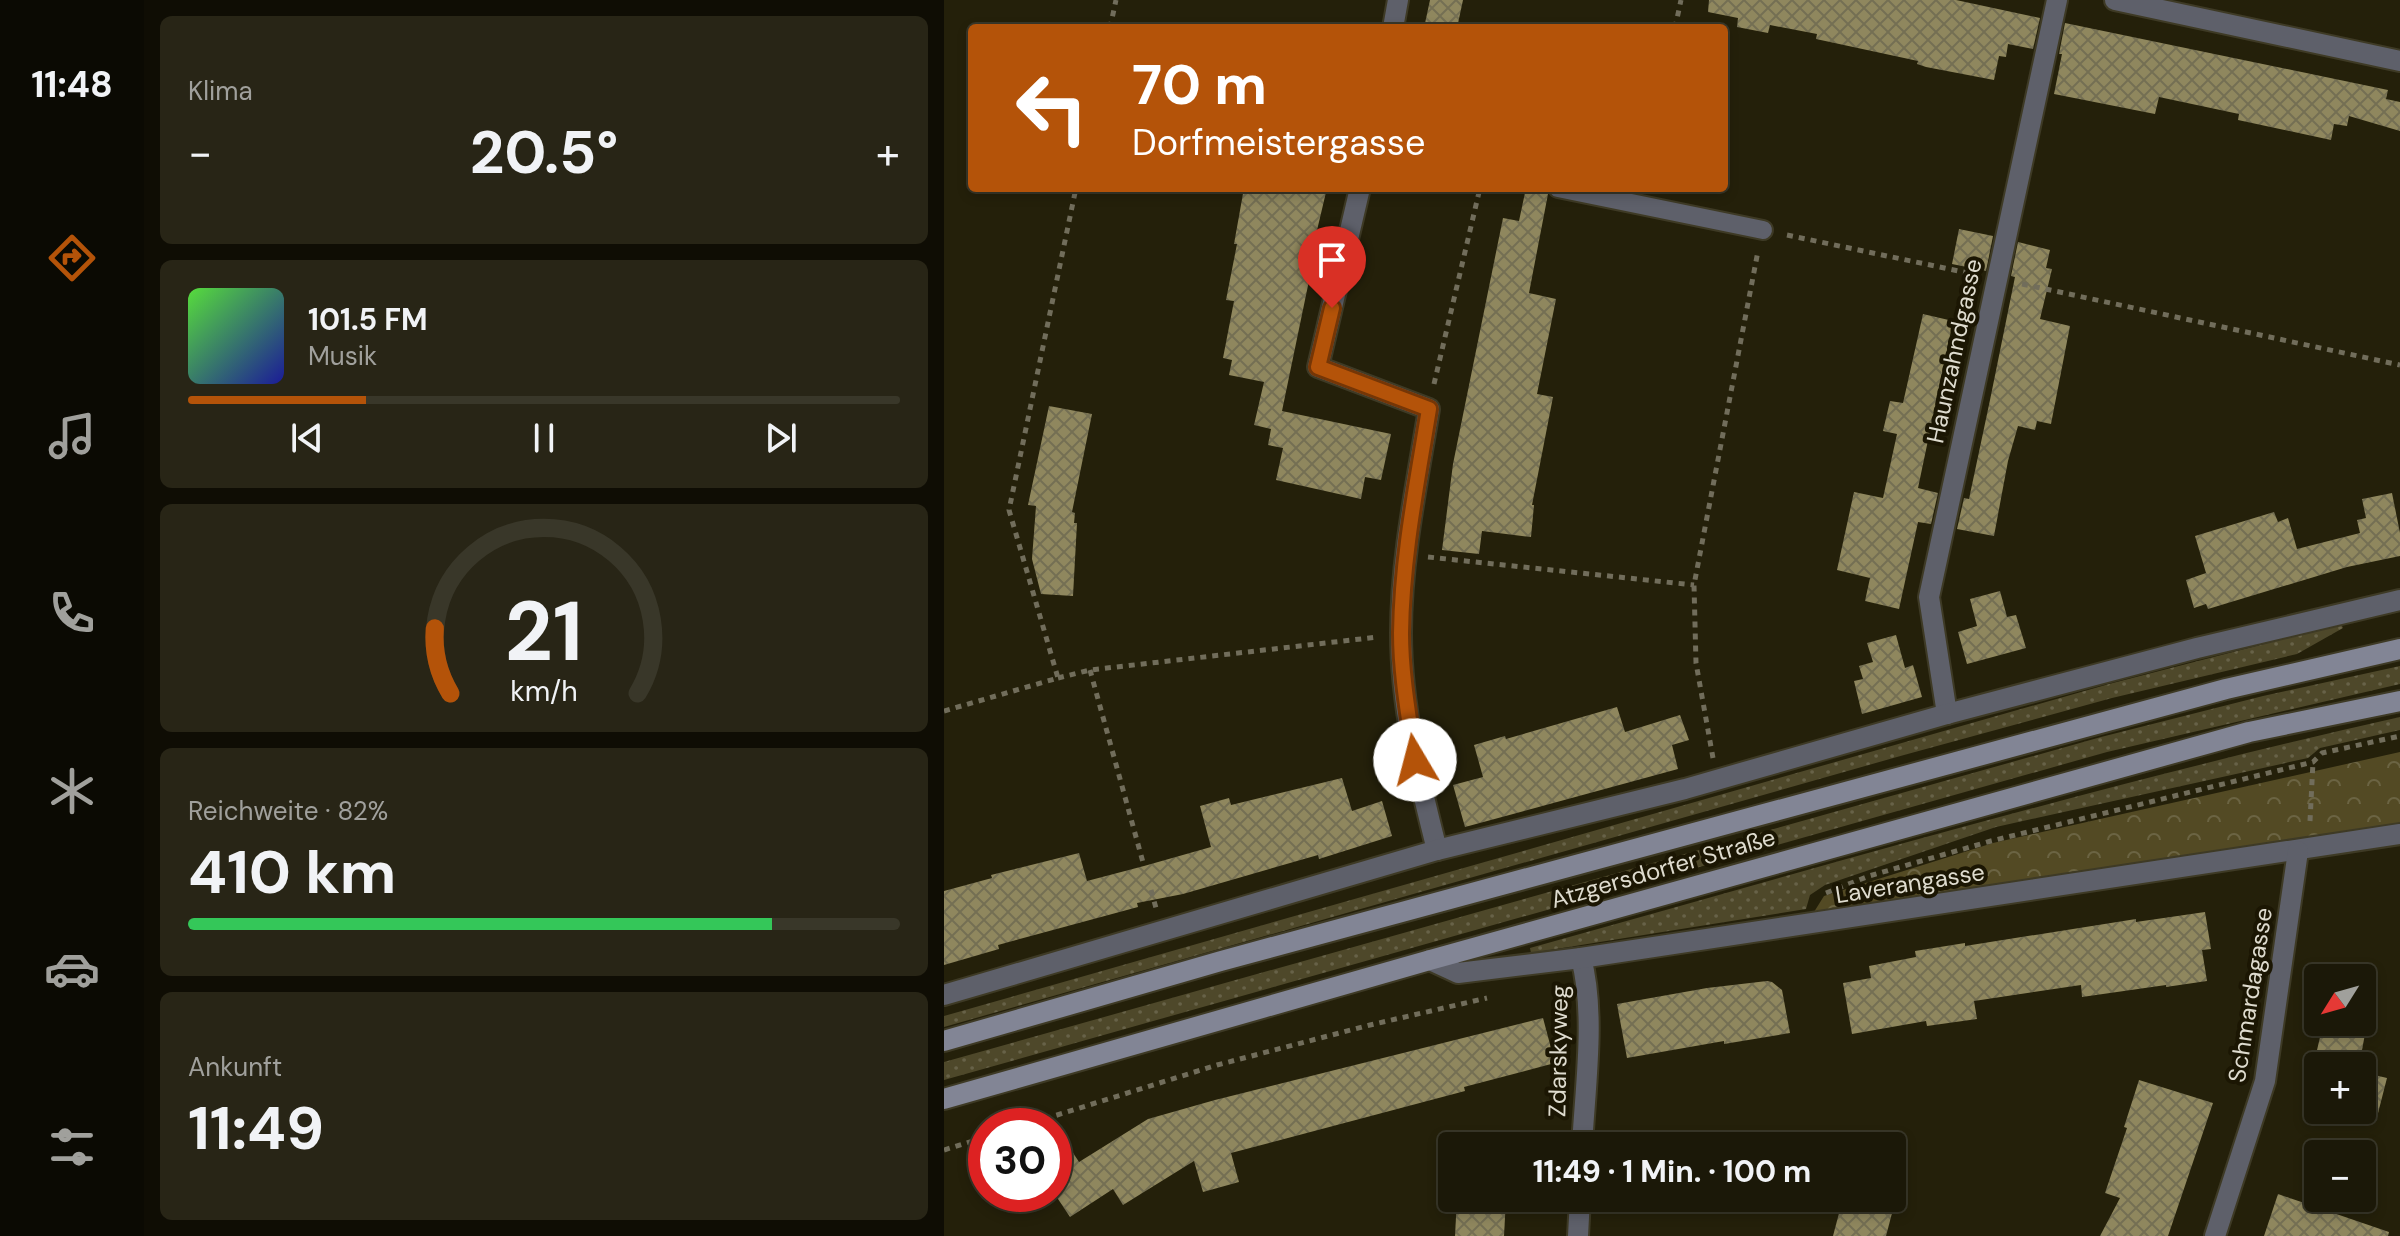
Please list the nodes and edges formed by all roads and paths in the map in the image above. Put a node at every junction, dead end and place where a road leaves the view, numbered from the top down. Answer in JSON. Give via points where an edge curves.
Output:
{"nodes":[{"id":1,"x":1116,"y":0,"type":"edge"},
{"id":2,"x":1398,"y":0,"type":"edge"},
{"id":3,"x":1681,"y":0,"type":"edge"},
{"id":4,"x":2057,"y":0,"type":"edge"},
{"id":5,"x":2115,"y":0,"type":"edge"},
{"id":6,"x":1111,"y":24,"type":"edge"},
{"id":7,"x":1394,"y":24,"type":"edge"},
{"id":8,"x":1676,"y":24,"type":"edge"},
{"id":9,"x":2400,"y":61,"type":"edge"},
{"id":10,"x":1075,"y":192,"type":"edge"},
{"id":11,"x":1359,"y":192,"type":"edge"},
{"id":12,"x":1479,"y":192,"type":"edge"},
{"id":13,"x":1578,"y":192,"type":"edge"},
{"id":14,"x":1763,"y":230,"type":"junction"},
{"id":15,"x":1996,"y":278,"type":"junction"},
{"id":16,"x":2400,"y":365,"type":"edge"},
{"id":17,"x":1429,"y":409,"type":"junction"},
{"id":18,"x":1406,"y":554,"type":"junction"},
{"id":19,"x":1694,"y":585,"type":"junction"},
{"id":20,"x":2400,"y":600,"type":"edge"},
{"id":21,"x":1401,"y":634,"type":"junction"},
{"id":22,"x":2400,"y":649,"type":"edge"},
{"id":23,"x":1090,"y":670,"type":"junction"},
{"id":24,"x":1058,"y":678,"type":"junction"},
{"id":25,"x":2400,"y":701,"type":"edge"},
{"id":26,"x":944,"y":711,"type":"edge"},
{"id":27,"x":1947,"y":714,"type":"junction"},
{"id":28,"x":2400,"y":736,"type":"edge"},
{"id":29,"x":2313,"y":762,"type":"junction"},
{"id":30,"x":1718,"y":780,"type":"junction"},
{"id":31,"x":2400,"y":834,"type":"edge"},
{"id":32,"x":1437,"y":850,"type":"junction"},
{"id":33,"x":2304,"y":850,"type":"junction"},
{"id":34,"x":1144,"y":866,"type":"dead end"},
{"id":35,"x":1817,"y":896,"type":"dead end"},
{"id":36,"x":1581,"y":958,"type":"junction"},
{"id":37,"x":1430,"y":960,"type":"junction"},
{"id":38,"x":944,"y":995,"type":"edge"},
{"id":39,"x":1494,"y":997,"type":"dead end"},
{"id":40,"x":944,"y":1041,"type":"edge"},
{"id":41,"x":944,"y":1099,"type":"edge"},
{"id":42,"x":1072,"y":1110,"type":"edge"},
{"id":43,"x":1583,"y":1132,"type":"edge"},
{"id":44,"x":968,"y":1143,"type":"edge"},
{"id":45,"x":944,"y":1150,"type":"edge"},
{"id":46,"x":1579,"y":1212,"type":"edge"},
{"id":47,"x":1578,"y":1236,"type":"edge"},
{"id":48,"x":2215,"y":1236,"type":"edge"}],
"edges":[{"from":1,"to":6,"type":"path"},
{"from":2,"to":7,"type":"street"},
{"from":3,"to":8,"type":"path"},
{"from":4,"to":15,"type":"street","name":"Haunzahndgasse"},
{"from":5,"to":9,"type":"street"},
{"from":10,"to":24,"type":"path","via":[[1009,510]]},
{"from":11,"to":17,"type":"street","via":[[1318,367]]},
{"from":12,"to":17,"type":"path"},
{"from":13,"to":14,"type":"lane"},
{"from":14,"to":15,"type":"path"},
{"from":14,"to":19,"type":"path"},
{"from":15,"to":16,"type":"path"},
{"from":15,"to":27,"type":"street","name":"Haunzahndgasse","via":[[1929,597]]},
{"from":17,"to":18,"type":"street"},
{"from":18,"to":19,"type":"path"},
{"from":18,"to":21,"type":"street"},
{"from":19,"to":30,"type":"path","via":[[1696,663]]},
{"from":20,"to":27,"type":"street"},
{"from":21,"to":23,"type":"path"},
{"from":21,"to":32,"type":"street","via":[[1415,760]]},
{"from":22,"to":40,"type":"main road","name":"Atzgersdorfer Straße","via":[[2195,697]]},
{"from":23,"to":24,"type":"path"},
{"from":23,"to":34,"type":"path"},
{"from":24,"to":26,"type":"path"},
{"from":25,"to":37,"type":"main road","name":"Atzgersdorfer Straße","via":[[2249,732]]},
{"from":27,"to":30,"type":"street"},
{"from":28,"to":29,"type":"path","via":[[2322,753]]},
{"from":29,"to":33,"type":"path"},
{"from":29,"to":35,"type":"path","via":[[1991,841]]},
{"from":30,"to":32,"type":"street"},
{"from":31,"to":33,"type":"street","name":"Laverangasse"},
{"from":32,"to":38,"type":"street"},
{"from":33,"to":36,"type":"street","name":"Laverangasse"},
{"from":33,"to":48,"type":"street","name":"Schmardagasse","via":[[2265,1081]]},
{"from":36,"to":37,"type":"street","name":"Laverangasse","via":[[1458,973]]},
{"from":36,"to":43,"type":"street","name":"Zdarskyweg","via":[[1589,1003]]},
{"from":37,"to":41,"type":"main road","name":"Atzgersdorfer Straße"},
{"from":39,"to":42,"type":"path","via":[[1217,1065]]},
{"from":44,"to":45,"type":"path"},
{"from":46,"to":47,"type":"street"}]}
